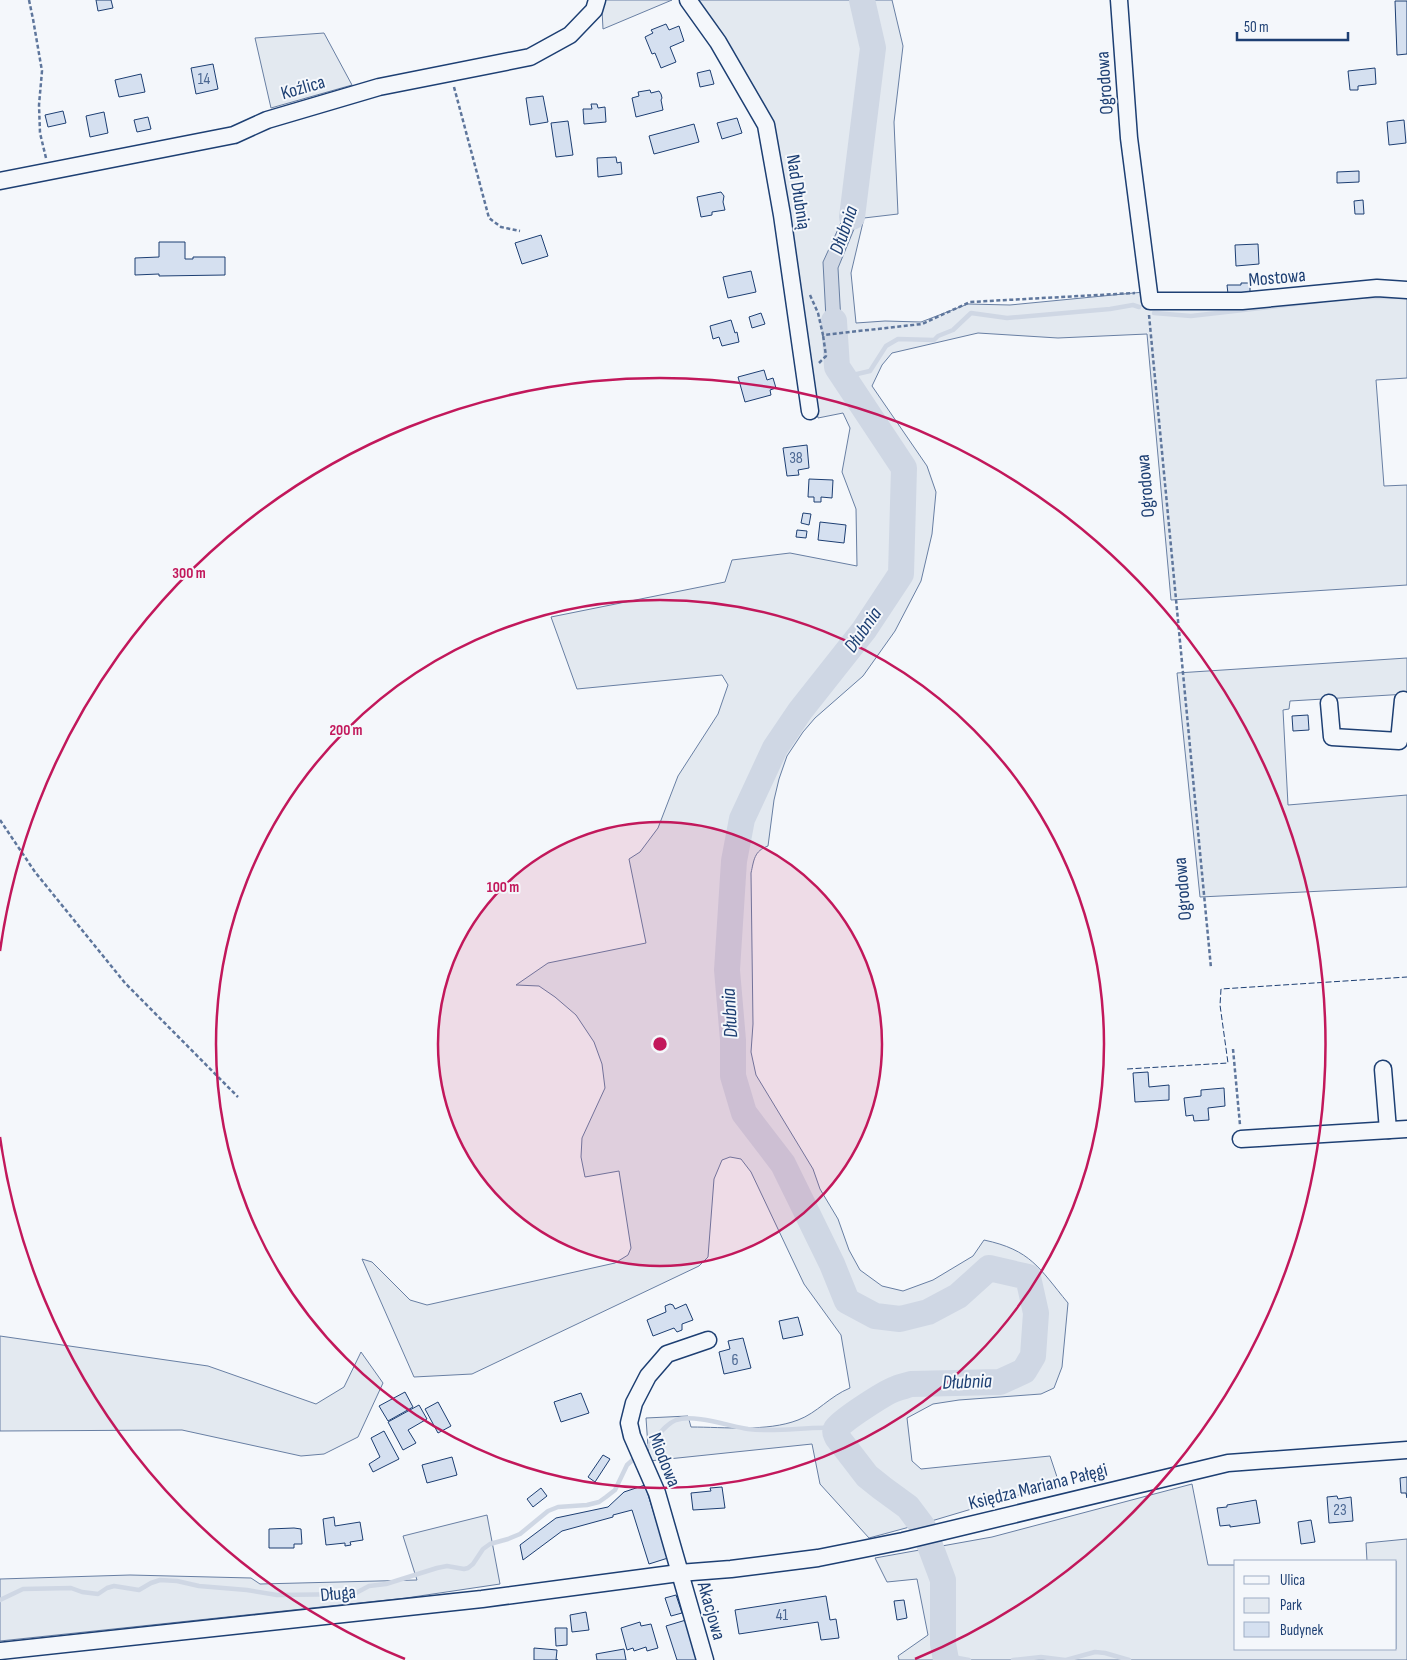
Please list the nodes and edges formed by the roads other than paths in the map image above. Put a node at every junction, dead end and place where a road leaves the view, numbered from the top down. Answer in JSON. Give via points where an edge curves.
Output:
{"nodes":[{"id":1,"x":597,"y":0,"type":"edge"},
{"id":2,"x":688,"y":0,"type":"edge"},
{"id":3,"x":1119,"y":0,"type":"edge"},
{"id":4,"x":0,"y":181,"type":"edge"},
{"id":5,"x":1407,"y":290,"type":"edge"},
{"id":6,"x":1150,"y":301,"type":"joint"},
{"id":7,"x":810,"y":411,"type":"dead end"},
{"id":8,"x":1403,"y":700,"type":"dead end"},
{"id":9,"x":1329,"y":703,"type":"dead end"},
{"id":10,"x":1383,"y":1069,"type":"dead end"},
{"id":11,"x":1407,"y":1129,"type":"edge"},
{"id":12,"x":1388,"y":1130,"type":"junction"},
{"id":13,"x":1241,"y":1139,"type":"road end"},
{"id":14,"x":708,"y":1340,"type":"dead end"},
{"id":15,"x":1407,"y":1450,"type":"edge"},
{"id":16,"x":679,"y":1573,"type":"junction"},
{"id":17,"x":0,"y":1651,"type":"edge"},
{"id":18,"x":705,"y":1660,"type":"edge"}],
"edges":[{"from":1,"to":4,"type":"street","name":"Koźlica","via":[[594,10],[570,35],[530,57],[379,87],[267,120],[234,135]]},
{"from":2,"to":7,"type":"street","name":"Nad Dłubnią","via":[[718,42],[766,125]]},
{"from":3,"to":6,"type":"street","name":"Ogrodowa","via":[[1129,138]]},
{"from":5,"to":6,"type":"street","name":"Mostowa","via":[[1377,288],[1242,301]]},
{"from":8,"to":9,"type":"street","via":[[1398,741],[1332,737]]},
{"from":10,"to":12,"type":"street"},
{"from":11,"to":12,"type":"street"},
{"from":12,"to":13,"type":"street"},
{"from":14,"to":16,"type":"street","name":"Miodowa","via":[[667,1354],[648,1376],[634,1403],[629,1423],[657,1493]]},
{"from":15,"to":16,"type":"street","name":"Księdza Mariana Pałęgi","via":[[1225,1463],[903,1541],[818,1558]]},
{"from":16,"to":17,"type":"street","name":"Długa","via":[[472,1600]]},
{"from":16,"to":18,"type":"street","name":"Akacjowa"}]}
